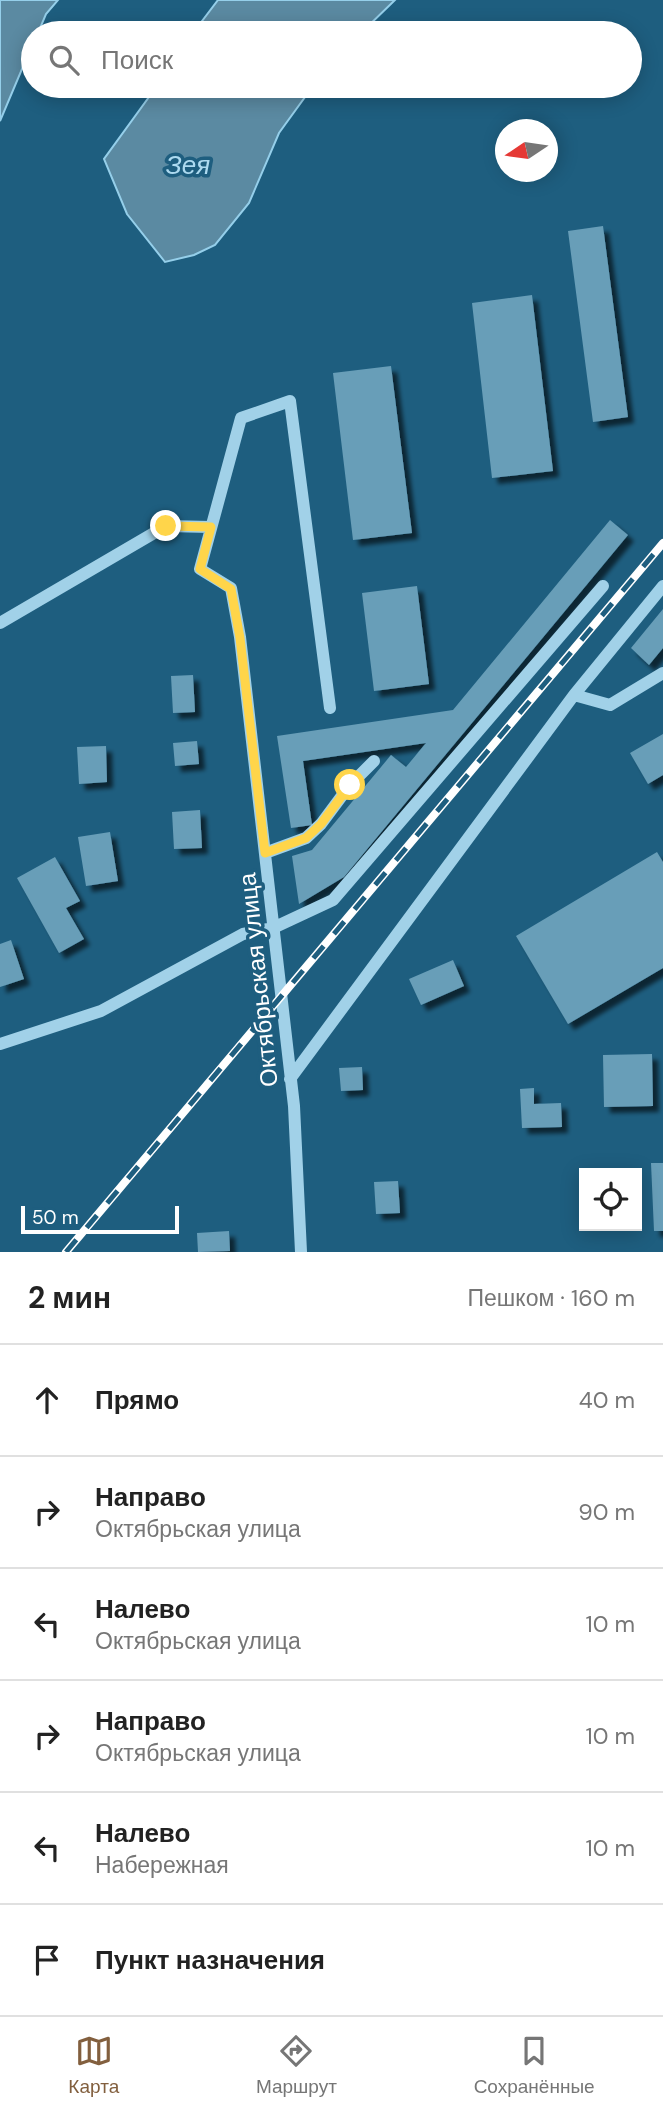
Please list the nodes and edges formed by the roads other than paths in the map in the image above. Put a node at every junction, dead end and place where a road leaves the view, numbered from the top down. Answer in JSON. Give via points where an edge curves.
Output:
{"nodes":[{"id":1,"x":211,"y":527,"type":"junction"},
{"id":2,"x":603,"y":586,"type":"dead end"},
{"id":3,"x":663,"y":586,"type":"edge"},
{"id":4,"x":0,"y":624,"type":"edge"},
{"id":5,"x":663,"y":673,"type":"edge"},
{"id":6,"x":574,"y":695,"type":"junction"},
{"id":7,"x":330,"y":708,"type":"dead end"},
{"id":8,"x":374,"y":761,"type":"dead end"},
{"id":9,"x":265,"y":853,"type":"junction"},
{"id":10,"x":273,"y":928,"type":"junction"},
{"id":11,"x":0,"y":1044,"type":"edge"},
{"id":12,"x":290,"y":1079,"type":"junction"},
{"id":13,"x":301,"y":1252,"type":"edge"}],
"edges":[{"from":1,"to":4,"type":"street","via":[[166,526]]},
{"from":1,"to":7,"type":"street","name":"Октябрьская улица","via":[[241,418],[290,401]]},
{"from":1,"to":9,"type":"street","name":"Октябрьская улица","via":[[200,569],[231,589]]},
{"from":2,"to":10,"type":"street","via":[[333,900]]},
{"from":3,"to":6,"type":"street"},
{"from":5,"to":6,"type":"street","via":[[610,705]]},
{"from":6,"to":12,"type":"street"},
{"from":8,"to":9,"type":"street","via":[[306,838]]},
{"from":9,"to":10,"type":"street","name":"Октябрьская улица"},
{"from":10,"to":11,"type":"street","via":[[243,934],[101,1012]]},
{"from":10,"to":12,"type":"street","name":"Октябрьская улица"},
{"from":12,"to":13,"type":"street","name":"Октябрьская улица"}]}
